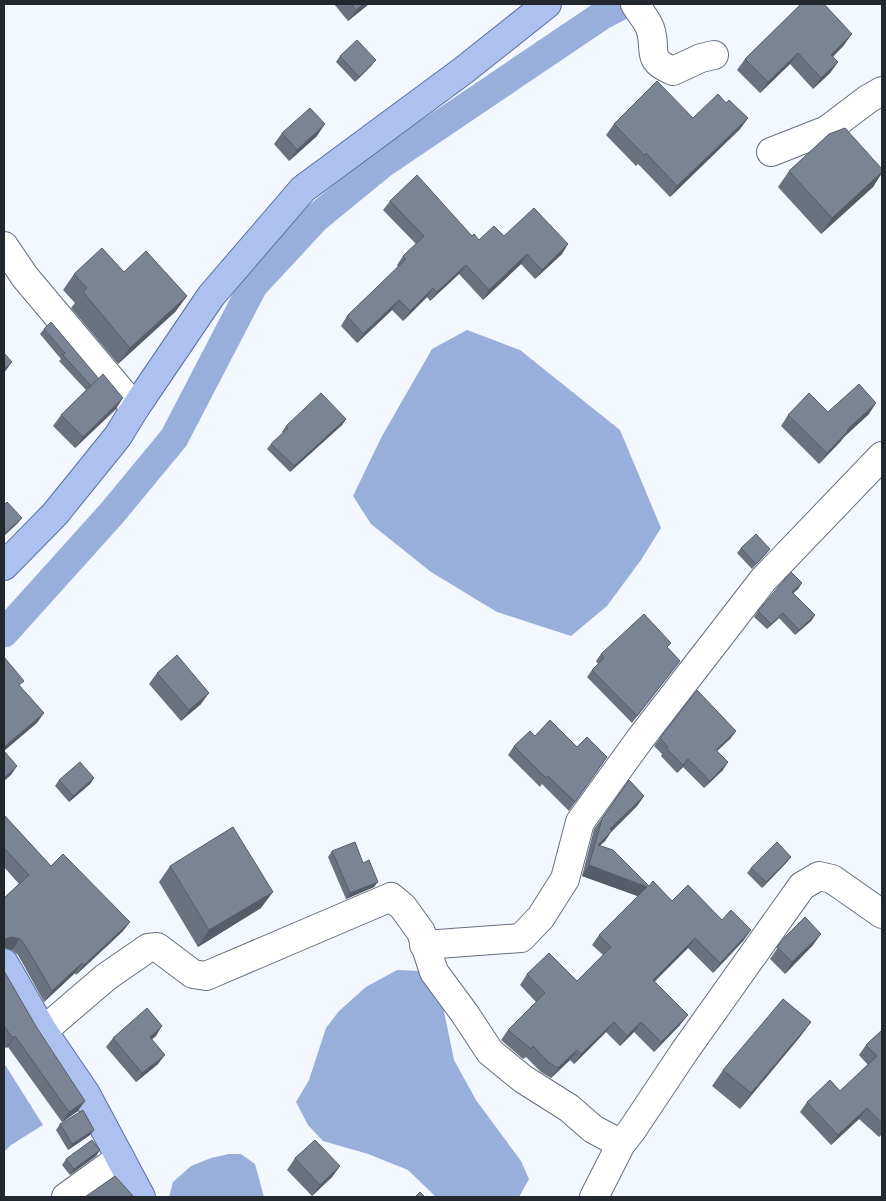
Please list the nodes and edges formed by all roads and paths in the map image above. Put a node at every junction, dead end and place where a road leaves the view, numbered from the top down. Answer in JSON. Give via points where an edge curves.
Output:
{"nodes":[{"id":1,"x":547,"y":4,"type":"edge"},
{"id":2,"x":634,"y":4,"type":"edge"},
{"id":3,"x":714,"y":55,"type":"dead end"},
{"id":4,"x":882,"y":90,"type":"edge"},
{"id":5,"x":771,"y":152,"type":"dead end"},
{"id":6,"x":4,"y":246,"type":"edge"},
{"id":7,"x":135,"y":408,"type":"junction"},
{"id":8,"x":882,"y":456,"type":"edge"},
{"id":9,"x":4,"y":566,"type":"edge"},
{"id":10,"x":882,"y":914,"type":"edge"},
{"id":11,"x":424,"y":945,"type":"junction"},
{"id":12,"x":4,"y":963,"type":"edge"},
{"id":13,"x":43,"y":1031,"type":"junction"},
{"id":14,"x":621,"y":1144,"type":"junction"},
{"id":15,"x":120,"y":1158,"type":"junction"},
{"id":16,"x":66,"y":1197,"type":"edge"},
{"id":17,"x":141,"y":1197,"type":"edge"},
{"id":18,"x":594,"y":1197,"type":"edge"}],
"edges":[{"from":1,"to":7,"type":"main road","via":[[303,189],[211,296]]},
{"from":2,"to":3,"type":"street","via":[[650,28],[654,59],[667,68],[673,71]]},
{"from":4,"to":5,"type":"street","via":[[827,130]]},
{"from":6,"to":7,"type":"street","via":[[25,277]]},
{"from":7,"to":9,"type":"main road","via":[[118,436],[55,514]]},
{"from":8,"to":11,"type":"street","via":[[764,580],[640,739],[580,822],[565,879],[541,917],[521,938]]},
{"from":10,"to":14,"type":"street","via":[[832,879],[819,876],[802,886]]},
{"from":11,"to":13,"type":"street","via":[[421,932],[403,907],[391,897],[206,976],[193,974],[157,947],[148,948],[106,977]]},
{"from":11,"to":14,"type":"street","via":[[434,972],[490,1052],[593,1129]]},
{"from":12,"to":13,"type":"main road"},
{"from":13,"to":15,"type":"main road","via":[[86,1094]]},
{"from":14,"to":18,"type":"street"},
{"from":15,"to":16,"type":"street"},
{"from":15,"to":17,"type":"main road"}]}
